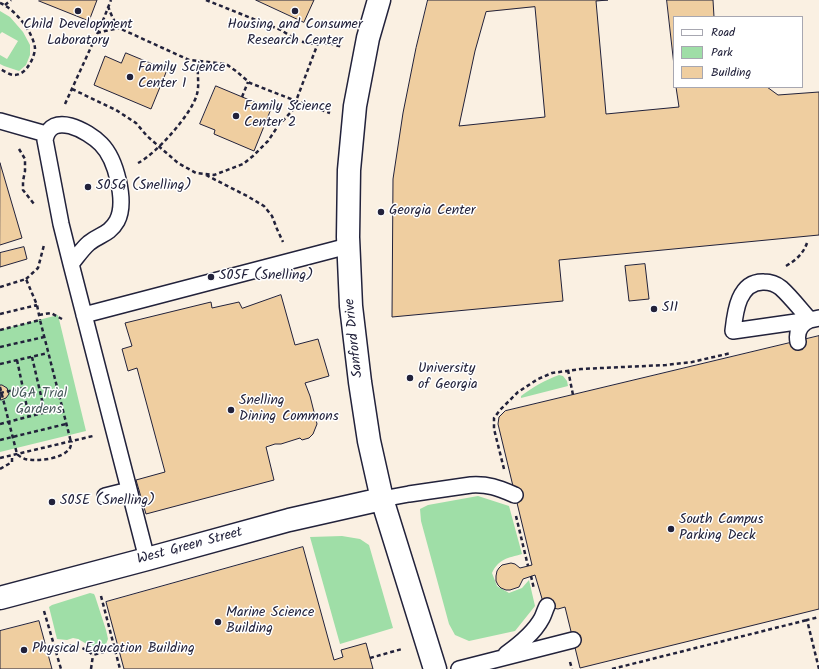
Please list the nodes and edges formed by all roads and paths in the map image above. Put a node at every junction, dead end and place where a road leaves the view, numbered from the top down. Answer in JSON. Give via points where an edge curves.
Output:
{"nodes":[{"id":1,"x":11,"y":0,"type":"edge"},
{"id":2,"x":111,"y":0,"type":"edge"},
{"id":3,"x":206,"y":0,"type":"edge"},
{"id":4,"x":379,"y":0,"type":"edge"},
{"id":5,"x":0,"y":3,"type":"edge"},
{"id":6,"x":6,"y":5,"type":"junction"},
{"id":7,"x":108,"y":6,"type":"junction"},
{"id":8,"x":119,"y":28,"type":"junction"},
{"id":9,"x":96,"y":34,"type":"junction"},
{"id":10,"x":318,"y":43,"type":"junction"},
{"id":11,"x":343,"y":47,"type":"dead end"},
{"id":12,"x":199,"y":61,"type":"junction"},
{"id":13,"x":0,"y":69,"type":"edge"},
{"id":14,"x":248,"y":82,"type":"junction"},
{"id":15,"x":72,"y":89,"type":"junction"},
{"id":16,"x":242,"y":97,"type":"dead end"},
{"id":17,"x":296,"y":101,"type":"junction"},
{"id":18,"x":64,"y":109,"type":"dead end"},
{"id":19,"x":335,"y":114,"type":"dead end"},
{"id":20,"x":0,"y":121,"type":"edge"},
{"id":21,"x":21,"y":127,"type":"junction"},
{"id":22,"x":46,"y":134,"type":"junction"},
{"id":23,"x":159,"y":147,"type":"junction"},
{"id":24,"x":138,"y":163,"type":"dead end"},
{"id":25,"x":204,"y":174,"type":"junction"},
{"id":26,"x":35,"y":207,"type":"dead end"},
{"id":27,"x":44,"y":243,"type":"dead end"},
{"id":28,"x":806,"y":243,"type":"dead end"},
{"id":29,"x":284,"y":244,"type":"dead end"},
{"id":30,"x":348,"y":246,"type":"junction"},
{"id":31,"x":71,"y":264,"type":"junction"},
{"id":32,"x":26,"y":279,"type":"junction"},
{"id":33,"x":775,"y":284,"type":"junction"},
{"id":34,"x":0,"y":286,"type":"edge"},
{"id":35,"x":36,"y":305,"type":"junction"},
{"id":36,"x":0,"y":314,"type":"edge"},
{"id":37,"x":39,"y":314,"type":"junction"},
{"id":38,"x":84,"y":315,"type":"junction"},
{"id":39,"x":814,"y":319,"type":"edge"},
{"id":40,"x":40,"y":320,"type":"junction"},
{"id":41,"x":65,"y":322,"type":"dead end"},
{"id":42,"x":0,"y":330,"type":"edge"},
{"id":43,"x":44,"y":337,"type":"junction"},
{"id":44,"x":798,"y":342,"type":"dead end"},
{"id":45,"x":0,"y":347,"type":"edge"},
{"id":46,"x":738,"y":352,"type":"dead end"},
{"id":47,"x":48,"y":353,"type":"junction"},
{"id":48,"x":32,"y":356,"type":"junction"},
{"id":49,"x":17,"y":360,"type":"junction"},
{"id":50,"x":0,"y":364,"type":"edge"},
{"id":51,"x":568,"y":370,"type":"junction"},
{"id":52,"x":0,"y":387,"type":"edge"},
{"id":53,"x":23,"y":388,"type":"junction"},
{"id":54,"x":1,"y":393,"type":"edge"},
{"id":55,"x":573,"y":395,"type":"dead end"},
{"id":56,"x":62,"y":408,"type":"junction"},
{"id":57,"x":45,"y":413,"type":"junction"},
{"id":58,"x":29,"y":417,"type":"junction"},
{"id":59,"x":9,"y":421,"type":"junction"},
{"id":60,"x":0,"y":424,"type":"edge"},
{"id":61,"x":66,"y":424,"type":"junction"},
{"id":62,"x":114,"y":430,"type":"junction"},
{"id":63,"x":12,"y":437,"type":"junction"},
{"id":64,"x":0,"y":440,"type":"edge"},
{"id":65,"x":71,"y":442,"type":"junction"},
{"id":66,"x":17,"y":454,"type":"junction"},
{"id":67,"x":12,"y":456,"type":"junction"},
{"id":68,"x":0,"y":458,"type":"edge"},
{"id":69,"x":0,"y":469,"type":"edge"},
{"id":70,"x":129,"y":490,"type":"junction"},
{"id":71,"x":512,"y":494,"type":"junction"},
{"id":72,"x":105,"y":496,"type":"dead end"},
{"id":73,"x":382,"y":499,"type":"junction"},
{"id":74,"x":147,"y":560,"type":"junction"},
{"id":75,"x":528,"y":566,"type":"dead end"},
{"id":76,"x":100,"y":593,"type":"dead end"},
{"id":77,"x":0,"y":598,"type":"edge"},
{"id":78,"x":548,"y":606,"type":"dead end"},
{"id":79,"x":43,"y":608,"type":"dead end"},
{"id":80,"x":819,"y":617,"type":"edge"},
{"id":81,"x":807,"y":620,"type":"junction"},
{"id":82,"x":573,"y":640,"type":"dead end"},
{"id":83,"x":407,"y":647,"type":"dead end"},
{"id":84,"x":55,"y":648,"type":"junction"},
{"id":85,"x":114,"y":649,"type":"junction"},
{"id":86,"x":93,"y":655,"type":"junction"},
{"id":87,"x":370,"y":658,"type":"dead end"},
{"id":88,"x":500,"y":658,"type":"junction"},
{"id":89,"x":61,"y":669,"type":"edge"},
{"id":90,"x":91,"y":669,"type":"edge"},
{"id":91,"x":120,"y":669,"type":"edge"},
{"id":92,"x":435,"y":669,"type":"edge"},
{"id":93,"x":459,"y":669,"type":"edge"},
{"id":94,"x":612,"y":669,"type":"edge"},
{"id":95,"x":819,"y":669,"type":"edge"}],
"edges":[{"from":1,"to":6,"type":"path"},
{"from":2,"to":7,"type":"path"},
{"from":3,"to":10,"type":"path","via":[[281,30],[298,41]]},
{"from":4,"to":30,"type":"street","name":"Sanford Drive","via":[[368,38],[355,106],[349,170]]},
{"from":5,"to":6,"type":"path"},
{"from":6,"to":13,"type":"path","via":[[17,15],[31,35],[35,49],[31,63],[25,71],[14,75]]},
{"from":7,"to":8,"type":"path"},
{"from":7,"to":9,"type":"path"},
{"from":8,"to":9,"type":"path"},
{"from":8,"to":12,"type":"path","via":[[189,60]]},
{"from":9,"to":15,"type":"path"},
{"from":10,"to":11,"type":"path"},
{"from":10,"to":17,"type":"path"},
{"from":12,"to":14,"type":"path","via":[[226,64]]},
{"from":12,"to":23,"type":"path","via":[[199,86],[196,97],[176,129]]},
{"from":14,"to":16,"type":"path"},
{"from":14,"to":17,"type":"path"},
{"from":15,"to":18,"type":"path"},
{"from":15,"to":23,"type":"path","via":[[116,110],[136,123]]},
{"from":17,"to":19,"type":"path"},
{"from":17,"to":25,"type":"path","via":[[292,111],[268,141],[243,164],[214,175]]},
{"from":20,"to":21,"type":"lane"},
{"from":21,"to":22,"type":"lane"},
{"from":21,"to":26,"type":"path","via":[[15,142],[25,159],[23,190]]},
{"from":22,"to":31,"type":"lane","via":[[45,140]]},
{"from":22,"to":31,"type":"lane","via":[[51,128],[62,125],[79,129],[91,136],[102,144],[109,155],[119,185],[121,209],[118,220],[112,229],[83,248]]},
{"from":23,"to":24,"type":"path"},
{"from":23,"to":25,"type":"path","via":[[178,163],[196,173]]},
{"from":25,"to":29,"type":"path","via":[[264,206],[272,216]]},
{"from":27,"to":32,"type":"path","via":[[38,268]]},
{"from":28,"to":33,"type":"path","via":[[798,258],[778,274]]},
{"from":30,"to":38,"type":"lane"},
{"from":30,"to":73,"type":"street","name":"Sanford Drive","via":[[351,306],[360,382],[369,441]]},
{"from":31,"to":38,"type":"lane"},
{"from":32,"to":34,"type":"path"},
{"from":32,"to":35,"type":"path"},
{"from":33,"to":39,"type":"lane"},
{"from":33,"to":39,"type":"lane","via":[[758,282],[745,290],[735,313],[733,331]]},
{"from":35,"to":36,"type":"path"},
{"from":35,"to":37,"type":"path"},
{"from":37,"to":40,"type":"path"},
{"from":37,"to":41,"type":"path","via":[[51,313]]},
{"from":38,"to":62,"type":"lane"},
{"from":39,"to":44,"type":"lane","via":[[802,324],[797,337]]},
{"from":40,"to":42,"type":"path"},
{"from":40,"to":43,"type":"path"},
{"from":43,"to":45,"type":"path"},
{"from":43,"to":47,"type":"path"},
{"from":46,"to":51,"type":"path","via":[[666,365]]},
{"from":47,"to":48,"type":"path"},
{"from":47,"to":56,"type":"path"},
{"from":48,"to":49,"type":"path"},
{"from":48,"to":57,"type":"path"},
{"from":49,"to":50,"type":"path"},
{"from":49,"to":53,"type":"path"},
{"from":51,"to":55,"type":"path"},
{"from":51,"to":71,"type":"path","via":[[538,379],[518,392],[494,418],[494,429]]},
{"from":52,"to":54,"type":"path"},
{"from":53,"to":54,"type":"path"},
{"from":53,"to":58,"type":"path"},
{"from":54,"to":59,"type":"path"},
{"from":56,"to":57,"type":"path"},
{"from":56,"to":61,"type":"path"},
{"from":57,"to":58,"type":"path"},
{"from":58,"to":59,"type":"path"},
{"from":59,"to":60,"type":"path"},
{"from":59,"to":63,"type":"path"},
{"from":61,"to":63,"type":"path"},
{"from":61,"to":65,"type":"path"},
{"from":62,"to":65,"type":"path"},
{"from":62,"to":70,"type":"lane"},
{"from":63,"to":64,"type":"path"},
{"from":63,"to":66,"type":"path"},
{"from":65,"to":66,"type":"path"},
{"from":65,"to":66,"type":"path","via":[[70,448],[56,457],[37,460]]},
{"from":66,"to":67,"type":"path"},
{"from":67,"to":68,"type":"path"},
{"from":67,"to":69,"type":"path","via":[[12,462]]},
{"from":70,"to":72,"type":"lane"},
{"from":70,"to":74,"type":"lane"},
{"from":71,"to":73,"type":"lane","via":[[493,487],[470,485]]},
{"from":71,"to":75,"type":"path"},
{"from":73,"to":74,"type":"street","name":"West Green Street","via":[[289,520]]},
{"from":73,"to":92,"type":"street","name":"Sanford Drive"},
{"from":74,"to":77,"type":"street","name":"West Green Street"},
{"from":76,"to":85,"type":"path"},
{"from":78,"to":88,"type":"lane","via":[[529,635]]},
{"from":79,"to":84,"type":"path"},
{"from":80,"to":81,"type":"path"},
{"from":81,"to":94,"type":"path"},
{"from":81,"to":95,"type":"path"},
{"from":82,"to":88,"type":"lane"},
{"from":83,"to":87,"type":"path"},
{"from":84,"to":86,"type":"path","via":[[72,645],[84,648]]},
{"from":84,"to":89,"type":"path"},
{"from":85,"to":86,"type":"path"},
{"from":85,"to":91,"type":"path"},
{"from":86,"to":90,"type":"path"},
{"from":88,"to":93,"type":"lane"}]}
